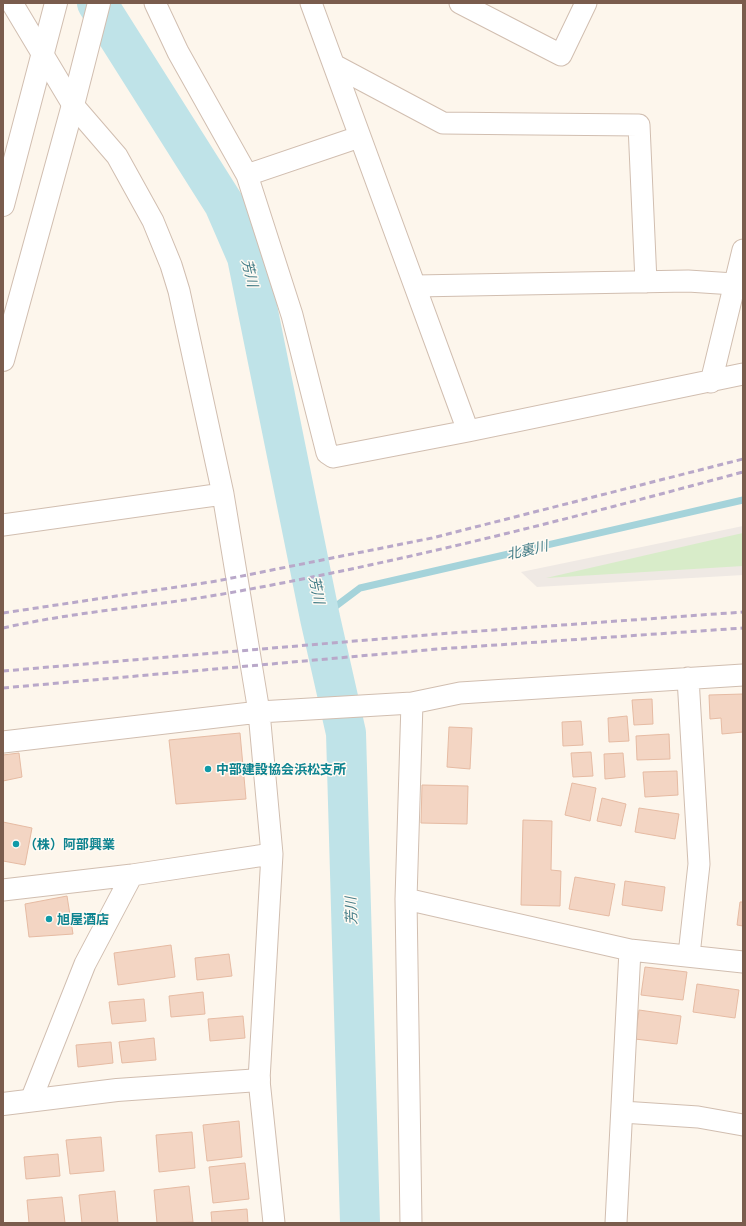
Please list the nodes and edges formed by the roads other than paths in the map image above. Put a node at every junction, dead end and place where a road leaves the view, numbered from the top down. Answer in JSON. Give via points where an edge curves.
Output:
{"nodes":[{"id":1,"x":12,"y":3,"type":"edge"},
{"id":2,"x":99,"y":3,"type":"edge"},
{"id":3,"x":155,"y":3,"type":"edge"},
{"id":4,"x":311,"y":3,"type":"edge"},
{"id":5,"x":460,"y":3,"type":"edge"},
{"id":6,"x":586,"y":3,"type":"edge"},
{"id":7,"x":54,"y":11,"type":"edge"},
{"id":8,"x":42,"y":55,"type":"junction"},
{"id":9,"x":334,"y":66,"type":"junction"},
{"id":10,"x":75,"y":97,"type":"junction"},
{"id":11,"x":359,"y":137,"type":"junction"},
{"id":12,"x":247,"y":175,"type":"junction"},
{"id":13,"x":3,"y":205,"type":"edge"},
{"id":14,"x":743,"y":250,"type":"edge"},
{"id":15,"x":646,"y":282,"type":"junction"},
{"id":16,"x":734,"y":284,"type":"junction"},
{"id":17,"x":416,"y":286,"type":"junction"},
{"id":18,"x":3,"y":360,"type":"edge"},
{"id":19,"x":743,"y":374,"type":"edge"},
{"id":20,"x":711,"y":382,"type":"junction"},
{"id":21,"x":468,"y":431,"type":"junction"},
{"id":22,"x":223,"y":494,"type":"junction"},
{"id":23,"x":3,"y":524,"type":"edge"},
{"id":24,"x":743,"y":675,"type":"edge"},
{"id":25,"x":688,"y":678,"type":"junction"},
{"id":26,"x":408,"y":702,"type":"junction"},
{"id":27,"x":259,"y":712,"type":"junction"},
{"id":28,"x":3,"y":742,"type":"edge"},
{"id":29,"x":272,"y":854,"type":"junction"},
{"id":30,"x":132,"y":875,"type":"junction"},
{"id":31,"x":3,"y":890,"type":"edge"},
{"id":32,"x":406,"y":899,"type":"junction"},
{"id":33,"x":630,"y":950,"type":"junction"},
{"id":34,"x":689,"y":955,"type":"junction"},
{"id":35,"x":743,"y":962,"type":"edge"},
{"id":36,"x":259,"y":1080,"type":"junction"},
{"id":37,"x":31,"y":1100,"type":"junction"},
{"id":38,"x":3,"y":1104,"type":"edge"},
{"id":39,"x":622,"y":1112,"type":"junction"},
{"id":40,"x":743,"y":1126,"type":"edge"},
{"id":41,"x":274,"y":1223,"type":"edge"},
{"id":42,"x":411,"y":1223,"type":"edge"},
{"id":43,"x":616,"y":1223,"type":"edge"}],
"edges":[{"from":1,"to":8,"type":"street"},
{"from":2,"to":10,"type":"street"},
{"from":3,"to":12,"type":"street","via":[[178,52]]},
{"from":4,"to":9,"type":"street"},
{"from":5,"to":6,"type":"street","via":[[561,55]]},
{"from":7,"to":8,"type":"street"},
{"from":8,"to":10,"type":"street"},
{"from":8,"to":13,"type":"street"},
{"from":9,"to":11,"type":"street"},
{"from":9,"to":15,"type":"street","via":[[443,123],[639,125]]},
{"from":10,"to":18,"type":"street"},
{"from":10,"to":22,"type":"street","via":[[117,156],[153,221],[171,265],[179,291]]},
{"from":11,"to":12,"type":"street"},
{"from":11,"to":17,"type":"street"},
{"from":12,"to":21,"type":"street","via":[[292,315],[327,453],[333,456]]},
{"from":14,"to":16,"type":"street"},
{"from":15,"to":16,"type":"street"},
{"from":15,"to":17,"type":"street"},
{"from":16,"to":20,"type":"street"},
{"from":17,"to":21,"type":"street"},
{"from":19,"to":20,"type":"street"},
{"from":20,"to":21,"type":"street"},
{"from":22,"to":23,"type":"street"},
{"from":22,"to":27,"type":"street"},
{"from":24,"to":25,"type":"street"},
{"from":25,"to":26,"type":"street","via":[[460,693]]},
{"from":25,"to":34,"type":"street","via":[[699,864]]},
{"from":26,"to":27,"type":"street"},
{"from":26,"to":32,"type":"street"},
{"from":27,"to":28,"type":"street"},
{"from":27,"to":29,"type":"street"},
{"from":29,"to":30,"type":"street"},
{"from":29,"to":36,"type":"street"},
{"from":30,"to":31,"type":"street"},
{"from":30,"to":37,"type":"street","via":[[85,964]]},
{"from":32,"to":33,"type":"street"},
{"from":32,"to":42,"type":"street"},
{"from":33,"to":34,"type":"street"},
{"from":33,"to":39,"type":"street"},
{"from":34,"to":35,"type":"street"},
{"from":36,"to":37,"type":"street","via":[[117,1090]]},
{"from":36,"to":41,"type":"street"},
{"from":37,"to":38,"type":"street"},
{"from":39,"to":40,"type":"street","via":[[698,1118]]},
{"from":39,"to":43,"type":"street"}]}
